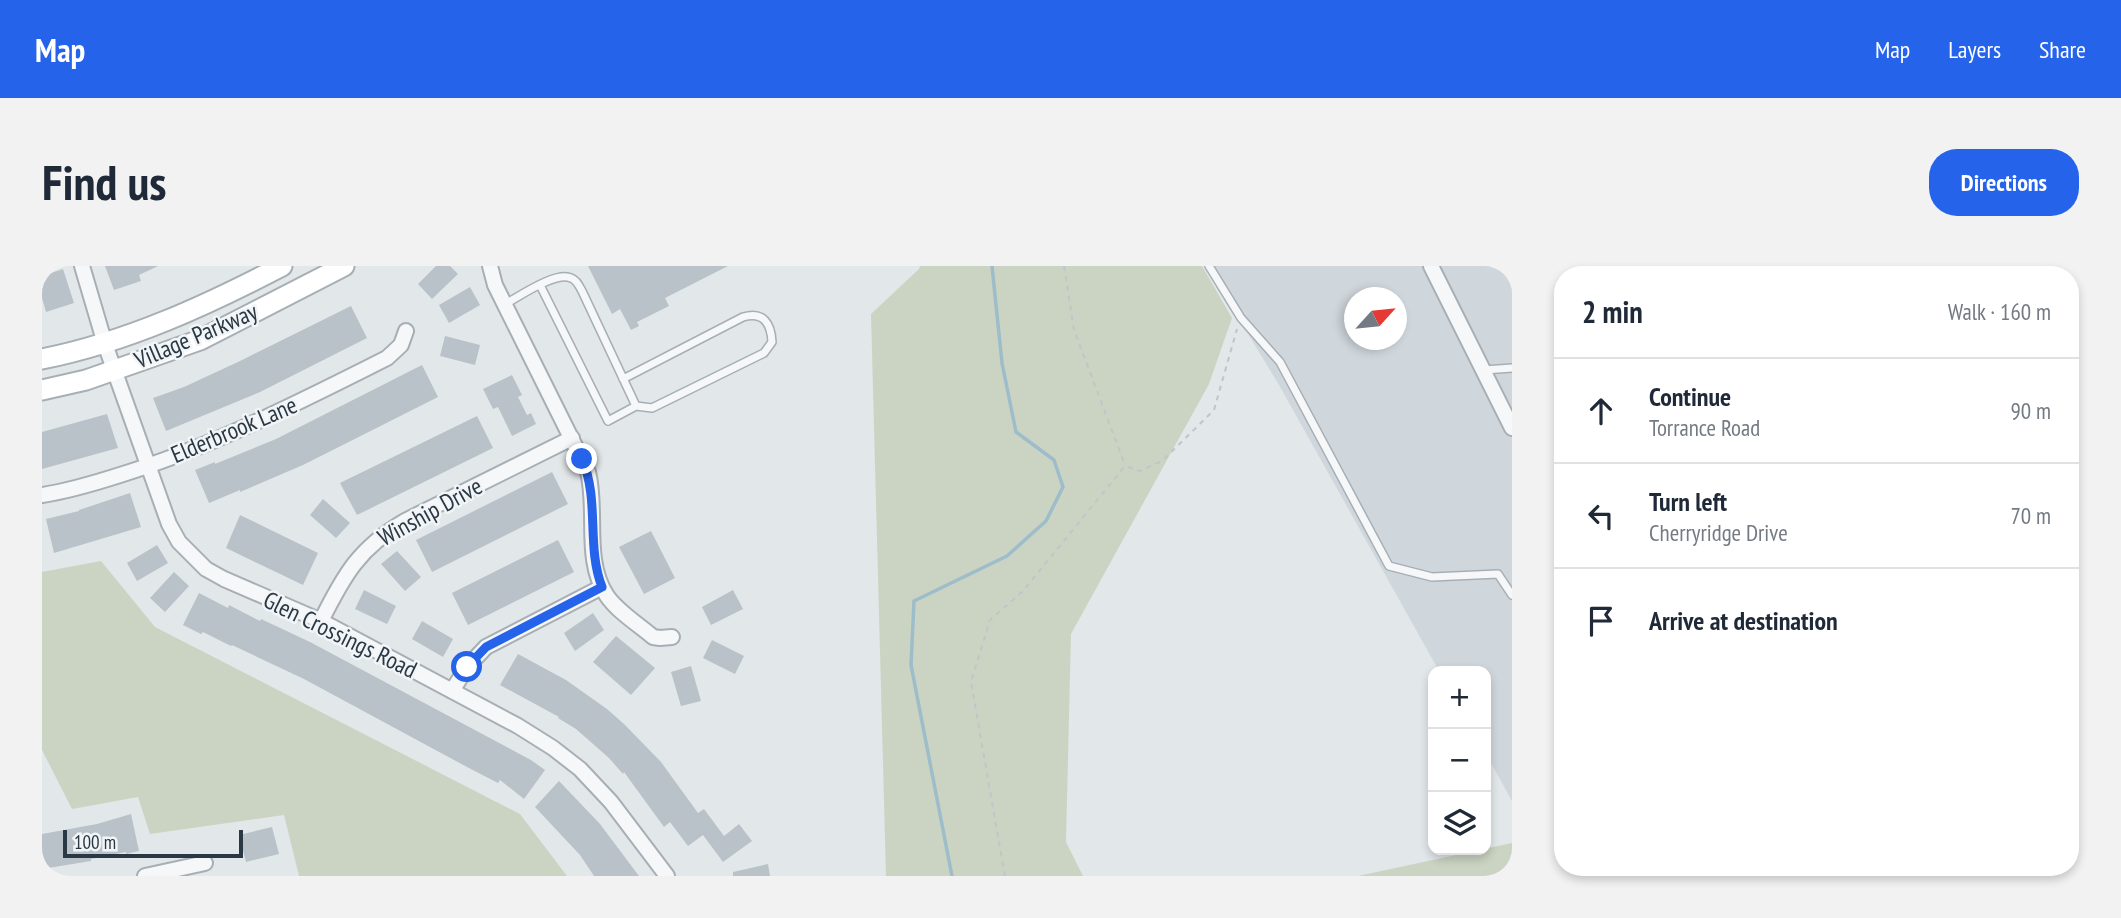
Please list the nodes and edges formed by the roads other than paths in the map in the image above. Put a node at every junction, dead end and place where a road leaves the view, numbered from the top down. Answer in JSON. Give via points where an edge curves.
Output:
{"nodes":[{"id":1,"x":82,"y":266,"type":"edge"},
{"id":2,"x":282,"y":266,"type":"edge"},
{"id":3,"x":344,"y":266,"type":"edge"},
{"id":4,"x":490,"y":266,"type":"edge"},
{"id":5,"x":1209,"y":266,"type":"edge"},
{"id":6,"x":1431,"y":266,"type":"edge"},
{"id":7,"x":540,"y":285,"type":"junction"},
{"id":8,"x":505,"y":304,"type":"junction"},
{"id":9,"x":406,"y":331,"type":"dead end"},
{"id":10,"x":105,"y":344,"type":"junction"},
{"id":11,"x":42,"y":359,"type":"edge"},
{"id":12,"x":1512,"y":368,"type":"edge"},
{"id":13,"x":1483,"y":370,"type":"junction"},
{"id":14,"x":114,"y":371,"type":"junction"},
{"id":15,"x":623,"y":379,"type":"junction"},
{"id":16,"x":42,"y":390,"type":"edge"},
{"id":17,"x":636,"y":406,"type":"junction"},
{"id":18,"x":1512,"y":428,"type":"edge"},
{"id":19,"x":572,"y":438,"type":"junction"},
{"id":20,"x":148,"y":466,"type":"junction"},
{"id":21,"x":42,"y":495,"type":"edge"},
{"id":22,"x":602,"y":587,"type":"junction"},
{"id":23,"x":1512,"y":595,"type":"edge"},
{"id":24,"x":321,"y":621,"type":"junction"},
{"id":25,"x":671,"y":637,"type":"dead end"},
{"id":26,"x":452,"y":691,"type":"junction"},
{"id":27,"x":205,"y":863,"type":"dead end"},
{"id":28,"x":145,"y":876,"type":"edge"},
{"id":29,"x":667,"y":876,"type":"edge"}],
"edges":[{"from":1,"to":10,"type":"street","name":"Glen Crossings Road"},
{"from":2,"to":10,"type":"main road","name":"Village Parkway","via":[[220,299]]},
{"from":3,"to":14,"type":"main road","name":"Village Parkway","via":[[200,341]]},
{"from":4,"to":8,"type":"street"},
{"from":5,"to":23,"type":"lane","via":[[1241,318],[1280,362],[1389,566],[1432,577],[1498,574]]},
{"from":6,"to":13,"type":"street"},
{"from":7,"to":8,"type":"lane"},
{"from":7,"to":15,"type":"lane","via":[[556,276],[576,281]]},
{"from":7,"to":17,"type":"lane","via":[[608,421]]},
{"from":8,"to":19,"type":"street"},
{"from":9,"to":20,"type":"street","name":"Elderbrook Lane","via":[[401,345],[387,358],[263,420]]},
{"from":10,"to":11,"type":"main road","name":"Village Parkway"},
{"from":10,"to":14,"type":"street","name":"Glen Crossings Road"},
{"from":12,"to":13,"type":"lane"},
{"from":13,"to":18,"type":"street"},
{"from":14,"to":16,"type":"main road","name":"Village Parkway"},
{"from":14,"to":20,"type":"street","name":"Glen Crossings Road"},
{"from":15,"to":17,"type":"lane"},
{"from":15,"to":17,"type":"lane","via":[[743,317],[752,314],[771,328],[772,342],[764,352],[652,408]]},
{"from":19,"to":22,"type":"street","via":[[590,480],[594,558]]},
{"from":19,"to":24,"type":"street","name":"Winship Drive","via":[[386,532],[352,565]]},
{"from":20,"to":21,"type":"street","name":"Elderbrook Lane"},
{"from":20,"to":24,"type":"street","name":"Glen Crossings Road","via":[[169,524],[192,557],[224,579]]},
{"from":22,"to":25,"type":"street","via":[[616,607],[653,637]]},
{"from":22,"to":26,"type":"street","via":[[486,647]]},
{"from":24,"to":26,"type":"street","name":"Glen Crossings Road"},
{"from":26,"to":29,"type":"street","name":"Glen Crossings Road","via":[[518,726],[580,769]]},
{"from":27,"to":28,"type":"street"}]}
